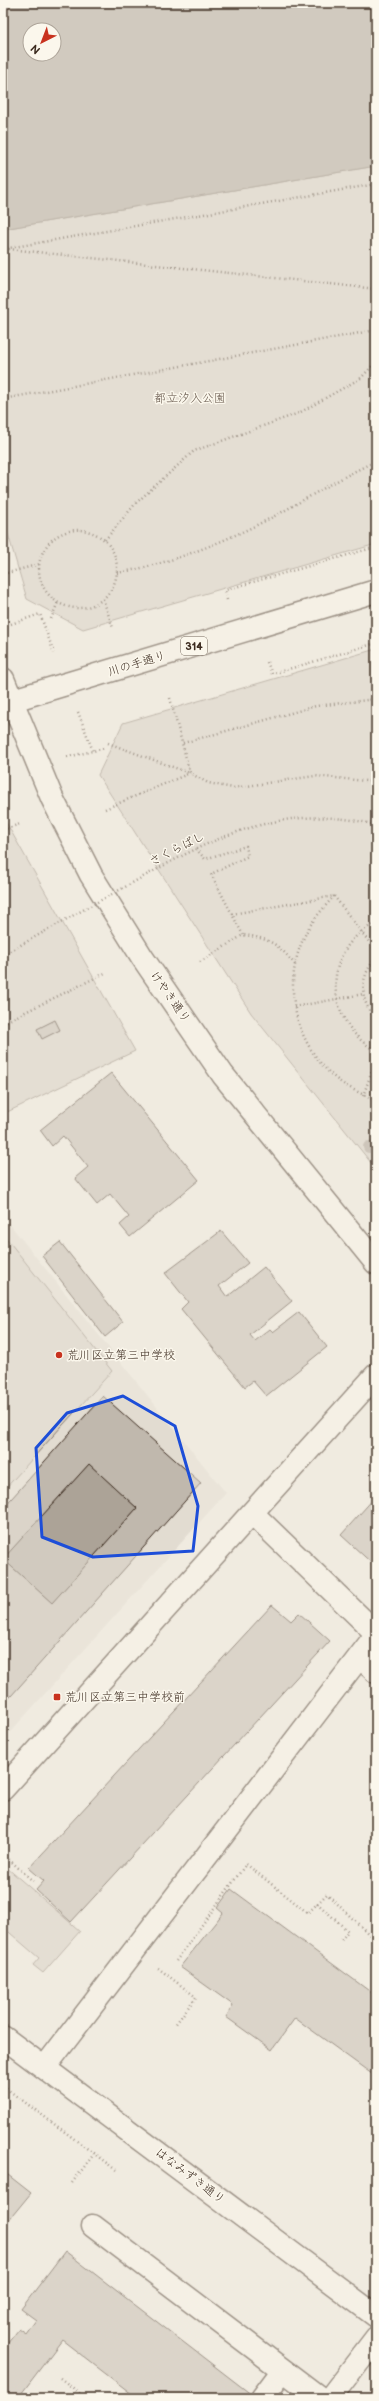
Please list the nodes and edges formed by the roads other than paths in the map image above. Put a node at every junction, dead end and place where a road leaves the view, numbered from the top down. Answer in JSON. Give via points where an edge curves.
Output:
{"nodes":[{"id":1,"x":376,"y":592,"type":"edge"},
{"id":2,"x":3,"y":679,"type":"edge"},
{"id":3,"x":6,"y":703,"type":"edge"},
{"id":4,"x":376,"y":1263,"type":"edge"},
{"id":5,"x":376,"y":1375,"type":"edge"},
{"id":6,"x":252,"y":1513,"type":"junction"},
{"id":7,"x":376,"y":1634,"type":"edge"},
{"id":8,"x":360,"y":1657,"type":"junction"},
{"id":9,"x":376,"y":1672,"type":"edge"},
{"id":10,"x":3,"y":1788,"type":"edge"},
{"id":11,"x":3,"y":2037,"type":"edge"},
{"id":12,"x":45,"y":2068,"type":"junction"},
{"id":13,"x":93,"y":2226,"type":"dead end"},
{"id":14,"x":376,"y":2316,"type":"edge"},
{"id":15,"x":376,"y":2338,"type":"edge"},
{"id":16,"x":283,"y":2370,"type":"junction"},
{"id":17,"x":262,"y":2398,"type":"edge"},
{"id":18,"x":320,"y":2398,"type":"edge"},
{"id":19,"x":330,"y":2398,"type":"edge"}],
"edges":[{"from":1,"to":3,"type":"street","name":"川の手通り","number":"314"},
{"from":2,"to":3,"type":"street","name":"けやき通り"},
{"from":3,"to":4,"type":"street","name":"けやき通り","via":[[91,875],[142,957],[223,1075]]},
{"from":5,"to":6,"type":"street"},
{"from":6,"to":7,"type":"street"},
{"from":6,"to":10,"type":"street"},
{"from":7,"to":8,"type":"street"},
{"from":8,"to":9,"type":"street"},
{"from":8,"to":12,"type":"street"},
{"from":11,"to":12,"type":"street","name":"はなみずき通り"},
{"from":12,"to":14,"type":"street","name":"はなみずき通り"},
{"from":13,"to":16,"type":"street"},
{"from":15,"to":19,"type":"street"},
{"from":16,"to":17,"type":"street"},
{"from":16,"to":18,"type":"street"}]}
